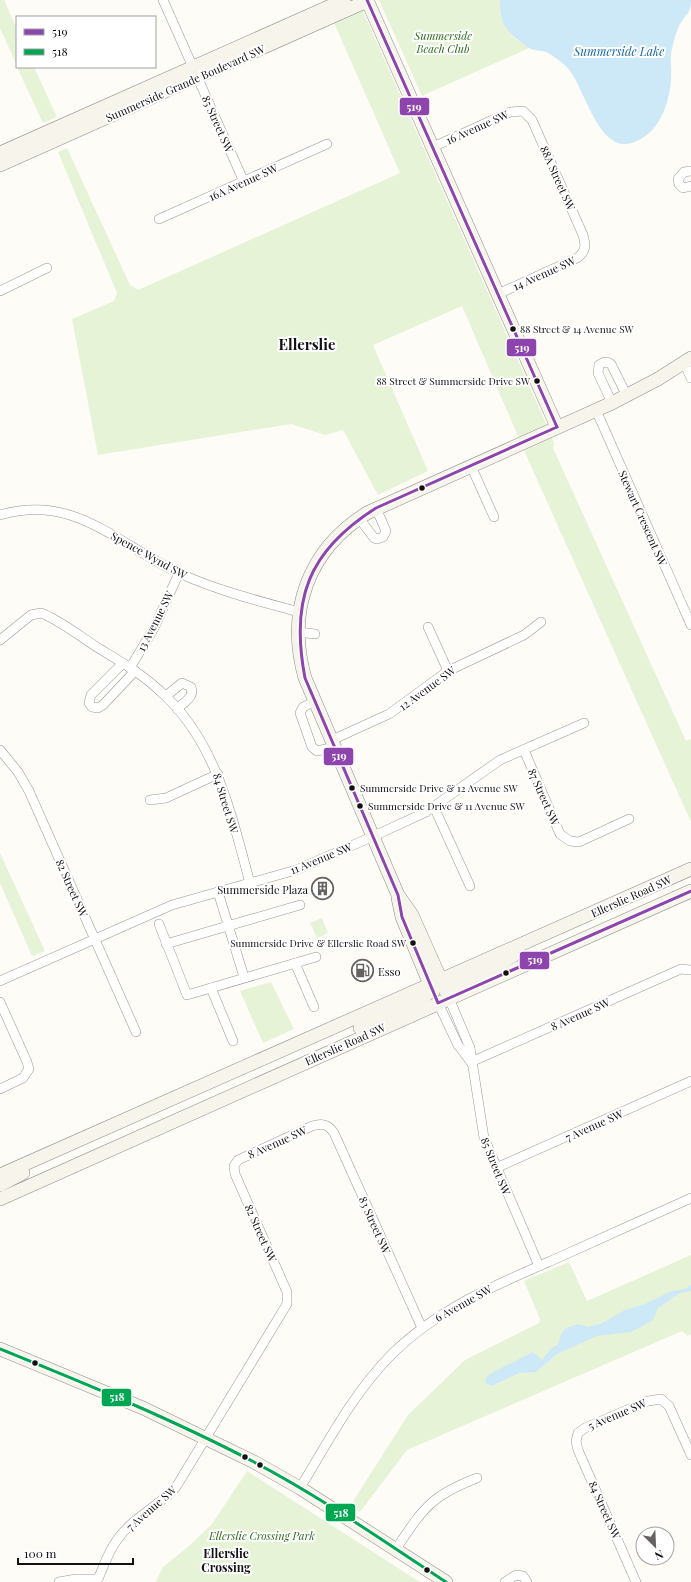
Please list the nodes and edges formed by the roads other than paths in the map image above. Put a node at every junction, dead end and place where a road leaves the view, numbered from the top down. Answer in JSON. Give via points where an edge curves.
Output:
{"nodes":[{"id":1,"x":163,"y":0,"type":"edge"},
{"id":2,"x":344,"y":0,"type":"edge"},
{"id":3,"x":368,"y":0,"type":"edge"},
{"id":4,"x":195,"y":72,"type":"junction"},
{"id":5,"x":523,"y":111,"type":"joint"},
{"id":6,"x":327,"y":144,"type":"dead end"},
{"id":7,"x":433,"y":147,"type":"junction"},
{"id":8,"x":0,"y":153,"type":"edge"},
{"id":9,"x":0,"y":165,"type":"edge"},
{"id":10,"x":691,"y":171,"type":"edge"},
{"id":11,"x":244,"y":182,"type":"junction"},
{"id":12,"x":691,"y":186,"type":"edge"},
{"id":13,"x":160,"y":219,"type":"dead end"},
{"id":14,"x":585,"y":248,"type":"joint"},
{"id":15,"x":47,"y":268,"type":"dead end"},
{"id":16,"x":0,"y":291,"type":"edge"},
{"id":17,"x":498,"y":294,"type":"junction"},
{"id":18,"x":688,"y":360,"type":"edge"},
{"id":19,"x":691,"y":378,"type":"edge"},
{"id":20,"x":627,"y":396,"type":"junction"},
{"id":21,"x":612,"y":403,"type":"junction"},
{"id":22,"x":596,"y":410,"type":"junction"},
{"id":23,"x":557,"y":427,"type":"junction"},
{"id":24,"x":471,"y":466,"type":"junction"},
{"id":25,"x":376,"y":508,"type":"junction"},
{"id":26,"x":0,"y":514,"type":"edge"},
{"id":27,"x":494,"y":517,"type":"dead end"},
{"id":28,"x":359,"y":518,"type":"junction"},
{"id":29,"x":179,"y":573,"type":"junction"},
{"id":30,"x":299,"y":612,"type":"junction"},
{"id":31,"x":541,"y":622,"type":"dead end"},
{"id":32,"x":691,"y":625,"type":"edge"},
{"id":33,"x":428,"y":627,"type":"dead end"},
{"id":34,"x":298,"y":632,"type":"junction"},
{"id":35,"x":315,"y":634,"type":"dead end"},
{"id":36,"x":0,"y":640,"type":"edge"},
{"id":37,"x":129,"y":667,"type":"junction"},
{"id":38,"x":448,"y":671,"type":"junction"},
{"id":39,"x":166,"y":696,"type":"junction"},
{"id":40,"x":314,"y":702,"type":"junction"},
{"id":41,"x":177,"y":709,"type":"junction"},
{"id":42,"x":584,"y":723,"type":"dead end"},
{"id":43,"x":333,"y":744,"type":"junction"},
{"id":44,"x":0,"y":750,"type":"edge"},
{"id":45,"x":524,"y":750,"type":"junction"},
{"id":46,"x":218,"y":774,"type":"junction"},
{"id":47,"x":150,"y":800,"type":"dead end"},
{"id":48,"x":434,"y":807,"type":"junction"},
{"id":49,"x":628,"y":819,"type":"dead end"},
{"id":50,"x":374,"y":836,"type":"junction"},
{"id":51,"x":691,"y":868,"type":"edge"},
{"id":52,"x":250,"y":883,"type":"junction"},
{"id":53,"x":470,"y":886,"type":"dead end"},
{"id":54,"x":691,"y":891,"type":"edge"},
{"id":55,"x":218,"y":892,"type":"junction"},
{"id":56,"x":300,"y":905,"type":"dead end"},
{"id":57,"x":159,"y":924,"type":"dead end"},
{"id":58,"x":228,"y":925,"type":"junction"},
{"id":59,"x":95,"y":939,"type":"junction"},
{"id":60,"x":166,"y":944,"type":"junction"},
{"id":61,"x":316,"y":957,"type":"dead end"},
{"id":62,"x":295,"y":963,"type":"junction"},
{"id":63,"x":690,"y":969,"type":"edge"},
{"id":64,"x":244,"y":977,"type":"junction"},
{"id":65,"x":0,"y":981,"type":"edge"},
{"id":66,"x":210,"y":988,"type":"junction"},
{"id":67,"x":439,"y":991,"type":"junction"},
{"id":68,"x":0,"y":1002,"type":"edge"},
{"id":69,"x":314,"y":1007,"type":"dead end"},
{"id":70,"x":136,"y":1032,"type":"dead end"},
{"id":71,"x":233,"y":1041,"type":"dead end"},
{"id":72,"x":471,"y":1062,"type":"junction"},
{"id":73,"x":691,"y":1081,"type":"edge"},
{"id":74,"x":0,"y":1089,"type":"edge"},
{"id":75,"x":324,"y":1125,"type":"joint"},
{"id":76,"x":58,"y":1149,"type":"junction"},
{"id":77,"x":234,"y":1166,"type":"joint"},
{"id":78,"x":496,"y":1168,"type":"junction"},
{"id":79,"x":0,"y":1175,"type":"edge"},
{"id":80,"x":0,"y":1185,"type":"edge"},
{"id":81,"x":691,"y":1198,"type":"edge"},
{"id":82,"x":0,"y":1199,"type":"edge"},
{"id":83,"x":539,"y":1266,"type":"junction"},
{"id":84,"x":288,"y":1300,"type":"joint"},
{"id":85,"x":422,"y":1328,"type":"junction"},
{"id":86,"x":1,"y":1351,"type":"edge"},
{"id":87,"x":576,"y":1437,"type":"joint"},
{"id":88,"x":206,"y":1438,"type":"junction"},
{"id":89,"x":691,"y":1455,"type":"edge"},
{"id":90,"x":477,"y":1478,"type":"dead end"},
{"id":91,"x":300,"y":1488,"type":"junction"},
{"id":92,"x":396,"y":1549,"type":"junction"},
{"id":93,"x":98,"y":1580,"type":"edge"},
{"id":94,"x":59,"y":1582,"type":"edge"},
{"id":95,"x":446,"y":1582,"type":"edge"},
{"id":96,"x":505,"y":1582,"type":"edge"},
{"id":97,"x":527,"y":1582,"type":"edge"},
{"id":98,"x":636,"y":1582,"type":"edge"}],
"edges":[{"from":1,"to":4,"type":"street","name":"85 Street SW"},
{"from":2,"to":4,"type":"street","name":"Summerside Grande Boulevard SW"},
{"from":3,"to":4,"type":"street","name":"Summerside Grande Boulevard SW"},
{"from":3,"to":7,"type":"street"},
{"from":4,"to":8,"type":"street","name":"Summerside Grande Boulevard SW"},
{"from":4,"to":9,"type":"street","name":"Summerside Grande Boulevard SW"},
{"from":4,"to":11,"type":"street","name":"85 Street SW"},
{"from":5,"to":7,"type":"street","name":"16 Avenue SW","via":[[510,112]]},
{"from":5,"to":14,"type":"street","name":"88A Street SW","via":[[532,120],[583,235]]},
{"from":6,"to":11,"type":"street","name":"16A Avenue SW"},
{"from":7,"to":17,"type":"street"},
{"from":10,"to":12,"type":"street","via":[[684,172],[678,178],[683,188]]},
{"from":11,"to":13,"type":"street","name":"16A Avenue SW"},
{"from":14,"to":17,"type":"street","name":"14 Avenue SW","via":[[577,258]]},
{"from":15,"to":16,"type":"street"},
{"from":17,"to":23,"type":"street"},
{"from":18,"to":19,"type":"street"},
{"from":18,"to":20,"type":"street"},
{"from":20,"to":21,"type":"street"},
{"from":20,"to":21,"type":"street","via":[[611,364],[601,363],[598,372]]},
{"from":21,"to":22,"type":"street"},
{"from":22,"to":23,"type":"street"},
{"from":22,"to":32,"type":"street","name":"Stewart Crescent SW"},
{"from":23,"to":24,"type":"street"},
{"from":24,"to":25,"type":"street"},
{"from":24,"to":27,"type":"street"},
{"from":25,"to":28,"type":"street"},
{"from":25,"to":28,"type":"street","via":[[386,531],[380,539],[374,538]]},
{"from":26,"to":29,"type":"street","name":"Spence Wynd SW","via":[[37,509],[72,514]]},
{"from":28,"to":30,"type":"street","via":[[324,552],[312,572]]},
{"from":29,"to":30,"type":"street","name":"Spence Wynd SW","via":[[221,590]]},
{"from":29,"to":37,"type":"street","name":"13 Avenue SW","via":[[154,628]]},
{"from":30,"to":34,"type":"street"},
{"from":31,"to":38,"type":"street","name":"12 Avenue SW","via":[[524,635]]},
{"from":33,"to":38,"type":"street"},
{"from":34,"to":35,"type":"street"},
{"from":34,"to":40,"type":"street","via":[[302,668]]},
{"from":36,"to":37,"type":"street","name":"84 Street SW","via":[[37,613],[45,615]]},
{"from":37,"to":37,"type":"street","via":[[103,705],[98,708],[92,707],[89,703],[91,695]]},
{"from":37,"to":39,"type":"street","name":"84 Street SW"},
{"from":38,"to":43,"type":"street","name":"12 Avenue SW","via":[[389,714]]},
{"from":39,"to":41,"type":"street","name":"84 Street SW"},
{"from":39,"to":41,"type":"street","via":[[182,683],[191,687],[193,693]]},
{"from":40,"to":43,"type":"street"},
{"from":40,"to":43,"type":"street","name":"12 Avenue SW","via":[[303,708],[300,713],[312,747],[317,751]]},
{"from":41,"to":46,"type":"street","name":"84 Street SW","via":[[200,740]]},
{"from":42,"to":45,"type":"street","name":"11 Avenue SW"},
{"from":43,"to":50,"type":"street"},
{"from":44,"to":59,"type":"street","name":"82 Street SW","via":[[26,784]]},
{"from":45,"to":48,"type":"street","name":"11 Avenue SW","via":[[494,764]]},
{"from":45,"to":49,"type":"street","name":"87 Street SW","via":[[560,834],[570,841],[583,840]]},
{"from":46,"to":47,"type":"street","via":[[166,798]]},
{"from":46,"to":52,"type":"street","name":"84 Street SW"},
{"from":48,"to":50,"type":"street","name":"11 Avenue SW"},
{"from":48,"to":53,"type":"street"},
{"from":50,"to":52,"type":"street","name":"11 Avenue SW","via":[[296,870]]},
{"from":50,"to":67,"type":"street","via":[[398,894],[412,914]]},
{"from":51,"to":67,"type":"street","name":"Ellerslie Road SW","via":[[579,919]]},
{"from":52,"to":55,"type":"street","name":"11 Avenue SW"},
{"from":54,"to":67,"type":"street","name":"Ellerslie Road SW"},
{"from":55,"to":58,"type":"street"},
{"from":55,"to":59,"type":"street","name":"11 Avenue SW","via":[[172,905]]},
{"from":56,"to":58,"type":"street"},
{"from":57,"to":60,"type":"street"},
{"from":58,"to":60,"type":"street"},
{"from":58,"to":64,"type":"street"},
{"from":59,"to":65,"type":"street","name":"11 Avenue SW"},
{"from":59,"to":70,"type":"street","name":"82 Street SW"},
{"from":60,"to":66,"type":"street","via":[[187,995]]},
{"from":61,"to":62,"type":"street"},
{"from":62,"to":64,"type":"street"},
{"from":62,"to":69,"type":"street"},
{"from":63,"to":72,"type":"street","name":"8 Avenue SW","via":[[681,969]]},
{"from":64,"to":66,"type":"street"},
{"from":66,"to":71,"type":"street"},
{"from":67,"to":72,"type":"street","name":"85 Street SW","via":[[467,1039]]},
{"from":67,"to":76,"type":"street","name":"Ellerslie Road SW"},
{"from":67,"to":82,"type":"street","name":"Ellerslie Road SW","via":[[346,1035],[302,1064]]},
{"from":68,"to":74,"type":"street","via":[[27,1062],[28,1072],[23,1078]]},
{"from":72,"to":78,"type":"street","name":"85 Street SW","via":[[484,1138]]},
{"from":73,"to":78,"type":"street","name":"7 Avenue SW"},
{"from":75,"to":77,"type":"street","name":"8 Avenue SW","via":[[312,1126],[242,1157]]},
{"from":75,"to":85,"type":"street","name":"83 Street SW","via":[[329,1126],[334,1133]]},
{"from":76,"to":79,"type":"street","name":"Ellerslie Road SW"},
{"from":76,"to":80,"type":"street","via":[[26,1172]]},
{"from":77,"to":84,"type":"street","name":"82 Street SW","via":[[235,1174],[287,1292]]},
{"from":78,"to":83,"type":"street","name":"85 Street SW"},
{"from":81,"to":83,"type":"street","name":"6 Avenue SW"},
{"from":83,"to":85,"type":"street","name":"6 Avenue SW","via":[[470,1298]]},
{"from":84,"to":88,"type":"street","name":"7 Avenue SW","via":[[285,1309]]},
{"from":85,"to":91,"type":"street","name":"6 Avenue SW","via":[[392,1355],[361,1391]]},
{"from":86,"to":88,"type":"street","via":[[143,1408]]},
{"from":87,"to":89,"type":"street","name":"5 Avenue SW","via":[[585,1428],[648,1401],[662,1399],[669,1406]]},
{"from":87,"to":98,"type":"street","name":"84 Street SW","via":[[578,1450]]},
{"from":88,"to":91,"type":"street"},
{"from":88,"to":93,"type":"street","name":"7 Avenue SW","via":[[176,1487],[117,1540],[110,1550]]},
{"from":90,"to":92,"type":"street","via":[[446,1491],[431,1502],[415,1520]]},
{"from":91,"to":92,"type":"street"},
{"from":92,"to":95,"type":"street"},
{"from":93,"to":94,"type":"street","name":"7 Avenue SW","via":[[76,1578]]},
{"from":96,"to":97,"type":"street","via":[[516,1575],[523,1576]]}]}
